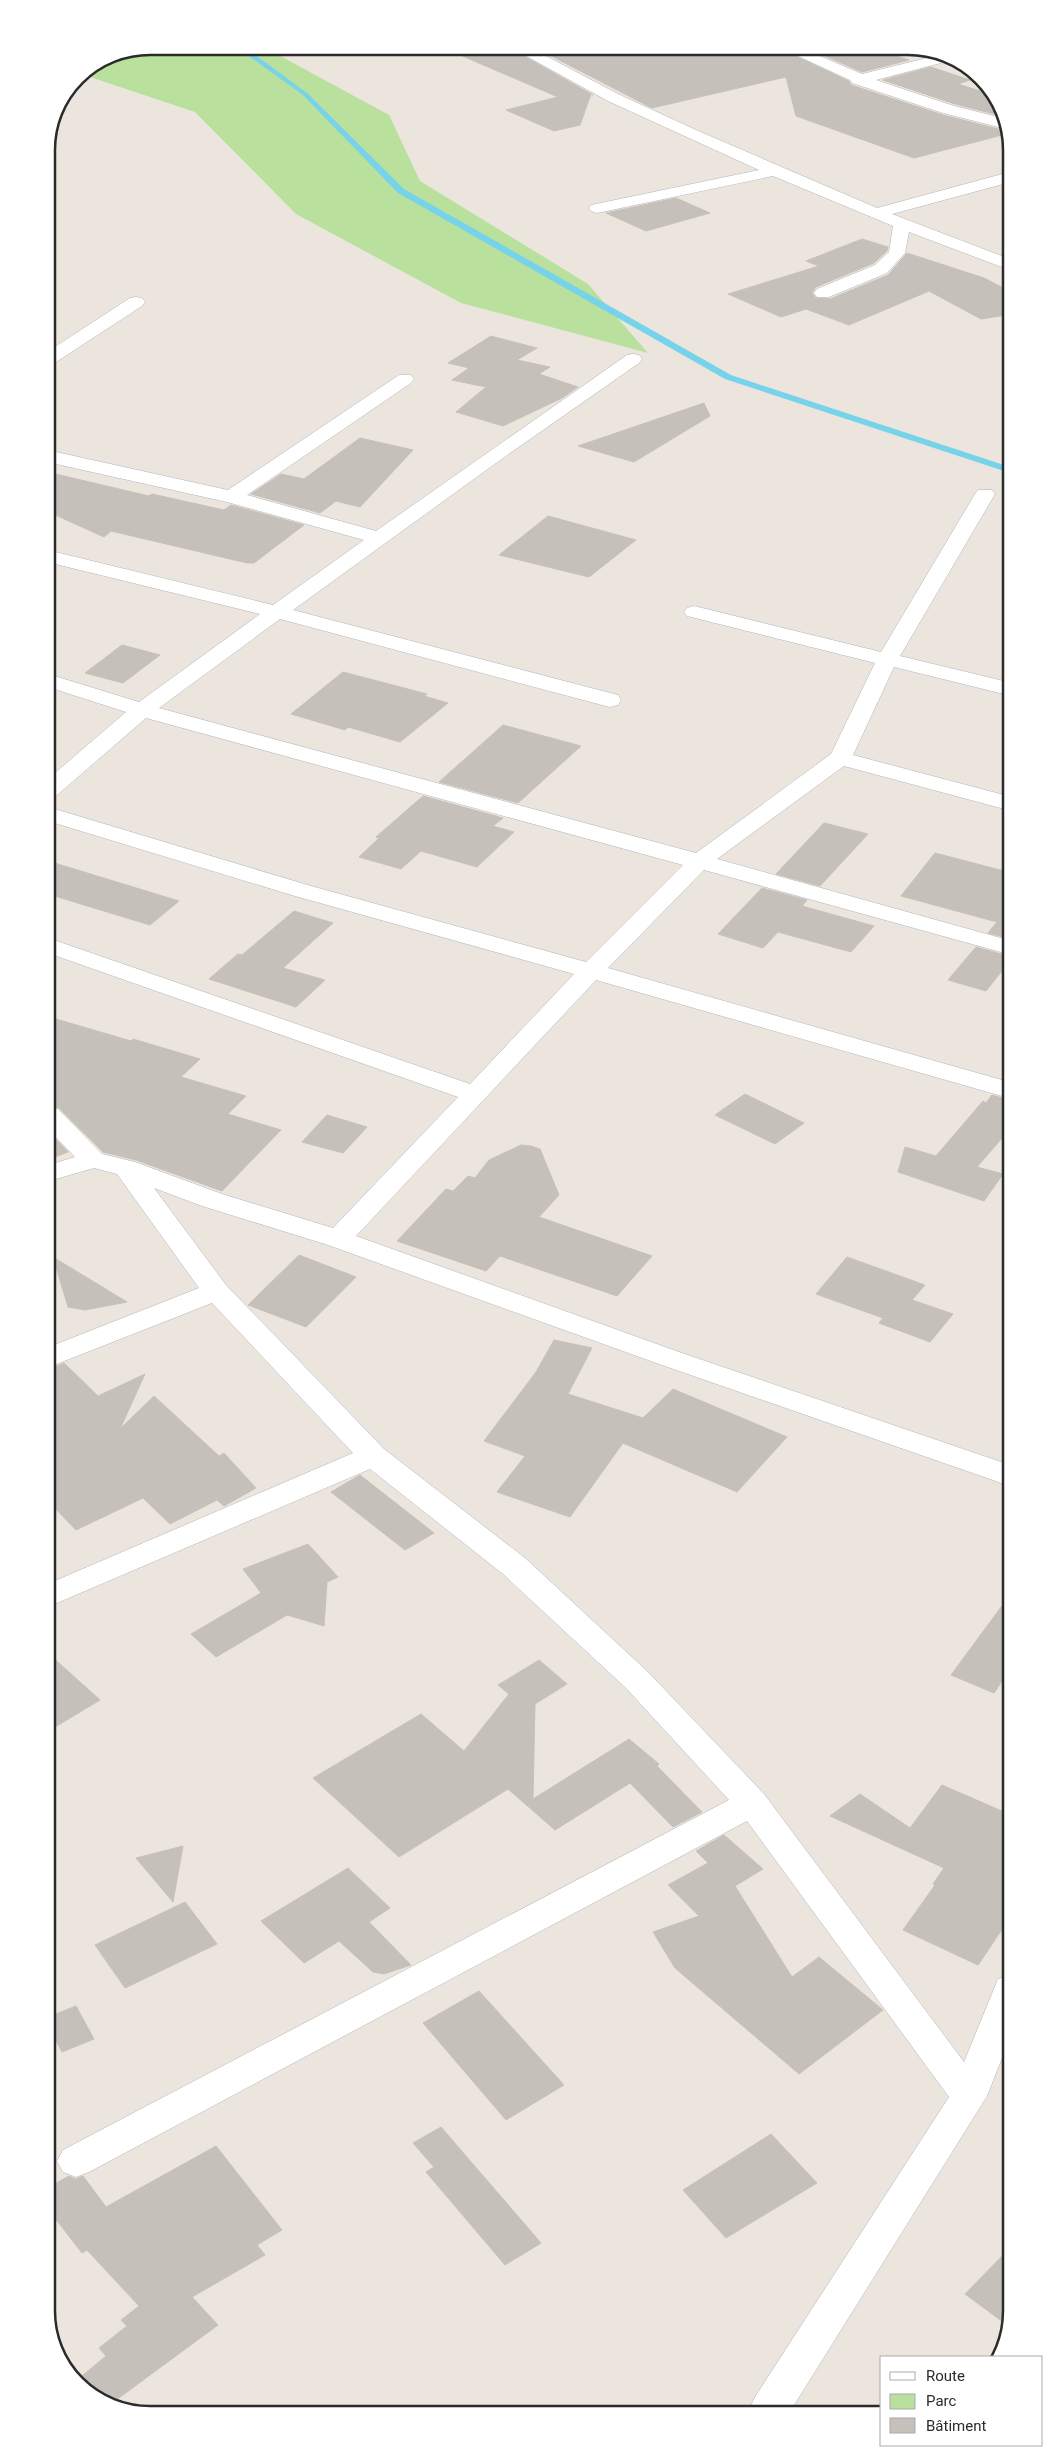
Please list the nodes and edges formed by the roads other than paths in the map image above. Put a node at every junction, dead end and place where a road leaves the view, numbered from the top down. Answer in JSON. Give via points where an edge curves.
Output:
{"nodes":[{"id":1,"x":532,"y":55,"type":"edge"},
{"id":2,"x":802,"y":55,"type":"edge"},
{"id":3,"x":938,"y":60,"type":"edge"},
{"id":4,"x":857,"y":80,"type":"junction"},
{"id":5,"x":999,"y":122,"type":"edge"},
{"id":6,"x":776,"y":171,"type":"junction"},
{"id":7,"x":1003,"y":179,"type":"edge"},
{"id":8,"x":597,"y":208,"type":"dead end"},
{"id":9,"x":875,"y":213,"type":"junction"},
{"id":10,"x":902,"y":224,"type":"junction"},
{"id":11,"x":1003,"y":262,"type":"edge"},
{"id":12,"x":823,"y":293,"type":"dead end"},
{"id":13,"x":136,"y":302,"type":"dead end"},
{"id":14,"x":55,"y":355,"type":"edge"},
{"id":15,"x":633,"y":359,"type":"dead end"},
{"id":16,"x":405,"y":379,"type":"dead end"},
{"id":17,"x":55,"y":458,"type":"edge"},
{"id":18,"x":985,"y":494,"type":"dead end"},
{"id":19,"x":231,"y":498,"type":"junction"},
{"id":20,"x":378,"y":538,"type":"junction"},
{"id":21,"x":55,"y":558,"type":"edge"},
{"id":22,"x":276,"y":612,"type":"junction"},
{"id":23,"x":694,"y":612,"type":"dead end"},
{"id":24,"x":887,"y":660,"type":"junction"},
{"id":25,"x":55,"y":682,"type":"edge"},
{"id":26,"x":1003,"y":688,"type":"edge"},
{"id":27,"x":610,"y":700,"type":"dead end"},
{"id":28,"x":142,"y":710,"type":"junction"},
{"id":29,"x":840,"y":758,"type":"junction"},
{"id":30,"x":55,"y":785,"type":"edge"},
{"id":31,"x":1003,"y":802,"type":"edge"},
{"id":32,"x":55,"y":816,"type":"edge"},
{"id":33,"x":699,"y":862,"type":"junction"},
{"id":34,"x":55,"y":947,"type":"edge"},
{"id":35,"x":1003,"y":947,"type":"edge"},
{"id":36,"x":590,"y":972,"type":"junction"},
{"id":37,"x":1003,"y":1088,"type":"edge"},
{"id":38,"x":474,"y":1094,"type":"junction"},
{"id":39,"x":55,"y":1121,"type":"edge"},
{"id":40,"x":93,"y":1160,"type":"junction"},
{"id":41,"x":126,"y":1168,"type":"junction"},
{"id":42,"x":55,"y":1171,"type":"edge"},
{"id":43,"x":338,"y":1239,"type":"junction"},
{"id":44,"x":216,"y":1291,"type":"junction"},
{"id":45,"x":55,"y":1356,"type":"edge"},
{"id":46,"x":373,"y":1456,"type":"junction"},
{"id":47,"x":1003,"y":1474,"type":"edge"},
{"id":48,"x":55,"y":1593,"type":"edge"},
{"id":49,"x":752,"y":1803,"type":"junction"},
{"id":50,"x":1003,"y":2009,"type":"edge"},
{"id":51,"x":969,"y":2096,"type":"junction"},
{"id":52,"x":76,"y":2162,"type":"dead end"},
{"id":53,"x":773,"y":2406,"type":"edge"}],
"edges":[{"from":1,"to":6,"type":"street","via":[[645,113]]},
{"from":2,"to":4,"type":"street"},
{"from":3,"to":4,"type":"street"},
{"from":4,"to":5,"type":"street"},
{"from":6,"to":8,"type":"street"},
{"from":6,"to":9,"type":"street"},
{"from":7,"to":9,"type":"street"},
{"from":9,"to":10,"type":"street"},
{"from":10,"to":11,"type":"street"},
{"from":10,"to":12,"type":"street","via":[[897,253],[881,269]]},
{"from":13,"to":14,"type":"street"},
{"from":15,"to":20,"type":"street"},
{"from":16,"to":19,"type":"street"},
{"from":17,"to":19,"type":"street"},
{"from":18,"to":24,"type":"street"},
{"from":19,"to":20,"type":"street"},
{"from":20,"to":22,"type":"street"},
{"from":21,"to":22,"type":"street"},
{"from":22,"to":27,"type":"street"},
{"from":22,"to":28,"type":"street"},
{"from":23,"to":24,"type":"street"},
{"from":24,"to":26,"type":"street"},
{"from":24,"to":29,"type":"street"},
{"from":25,"to":28,"type":"street"},
{"from":28,"to":30,"type":"street"},
{"from":28,"to":33,"type":"street"},
{"from":29,"to":31,"type":"street"},
{"from":29,"to":33,"type":"street"},
{"from":32,"to":36,"type":"street","via":[[303,891]]},
{"from":33,"to":35,"type":"street"},
{"from":33,"to":36,"type":"street"},
{"from":34,"to":38,"type":"street"},
{"from":36,"to":37,"type":"street"},
{"from":36,"to":38,"type":"street"},
{"from":38,"to":43,"type":"street"},
{"from":39,"to":40,"type":"street"},
{"from":40,"to":41,"type":"street"},
{"from":40,"to":42,"type":"street"},
{"from":41,"to":43,"type":"street","via":[[212,1200]]},
{"from":41,"to":44,"type":"street"},
{"from":43,"to":47,"type":"street"},
{"from":44,"to":45,"type":"street"},
{"from":44,"to":46,"type":"street"},
{"from":46,"to":48,"type":"street"},
{"from":46,"to":49,"type":"street","via":[[514,1566],[637,1680]]},
{"from":49,"to":51,"type":"street"},
{"from":49,"to":52,"type":"street"},
{"from":50,"to":51,"type":"street"},
{"from":51,"to":53,"type":"street"}]}
